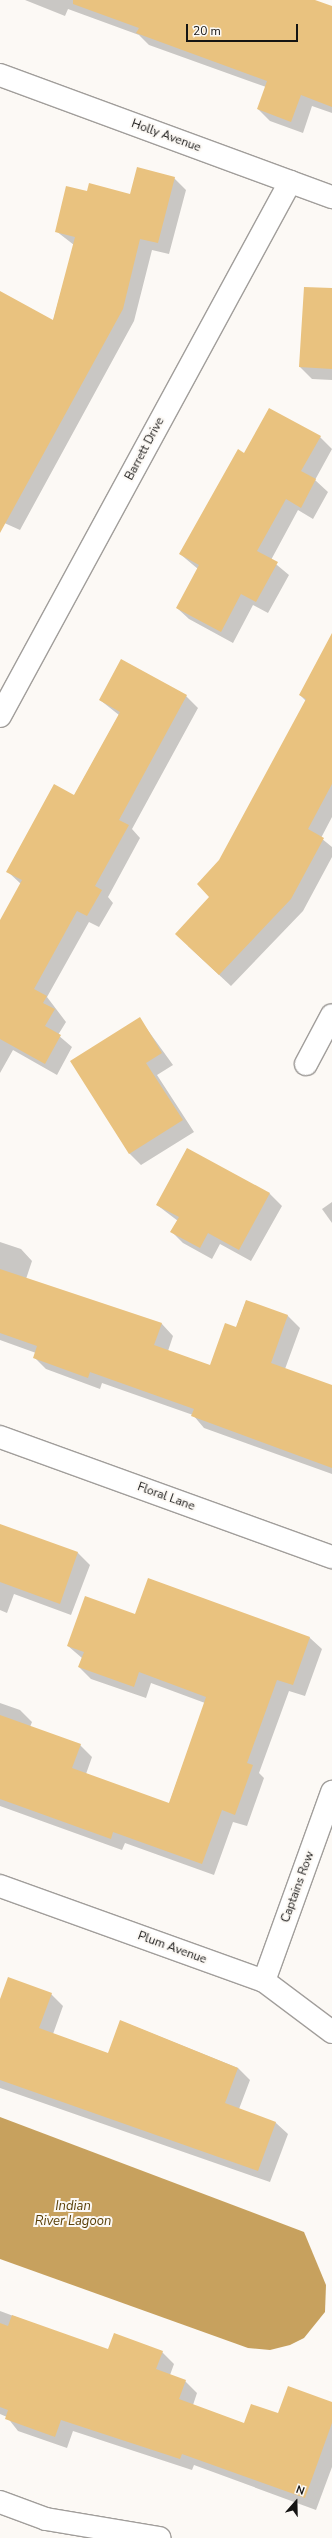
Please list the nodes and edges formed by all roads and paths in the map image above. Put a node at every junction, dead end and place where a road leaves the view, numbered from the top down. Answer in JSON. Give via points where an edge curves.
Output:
{"nodes":[{"id":1,"x":0,"y":75,"type":"edge"},
{"id":2,"x":290,"y":182,"type":"junction"},
{"id":3,"x":332,"y":197,"type":"edge"},
{"id":4,"x":0,"y":716,"type":"edge"},
{"id":5,"x":332,"y":1015,"type":"edge"},
{"id":6,"x":306,"y":1064,"type":"dead end"},
{"id":7,"x":0,"y":1437,"type":"edge"},
{"id":8,"x":332,"y":1558,"type":"edge"},
{"id":9,"x":332,"y":1792,"type":"edge"},
{"id":10,"x":0,"y":1886,"type":"edge"},
{"id":11,"x":264,"y":1981,"type":"junction"},
{"id":12,"x":332,"y":2032,"type":"edge"},
{"id":13,"x":0,"y":2502,"type":"edge"},
{"id":14,"x":159,"y":2538,"type":"edge"}],
"edges":[{"from":1,"to":2,"type":"street","name":"Holly Avenue"},
{"from":2,"to":3,"type":"street","name":"Holly Avenue"},
{"from":2,"to":4,"type":"street","name":"Barrett Drive"},
{"from":5,"to":6,"type":"street"},
{"from":7,"to":8,"type":"street","name":"Floral Lane"},
{"from":9,"to":11,"type":"street","name":"Captains Row"},
{"from":10,"to":11,"type":"street","name":"Plum Avenue"},
{"from":11,"to":12,"type":"street","name":"Plum Avenue"},
{"from":13,"to":14,"type":"street","via":[[46,2519]]}]}
